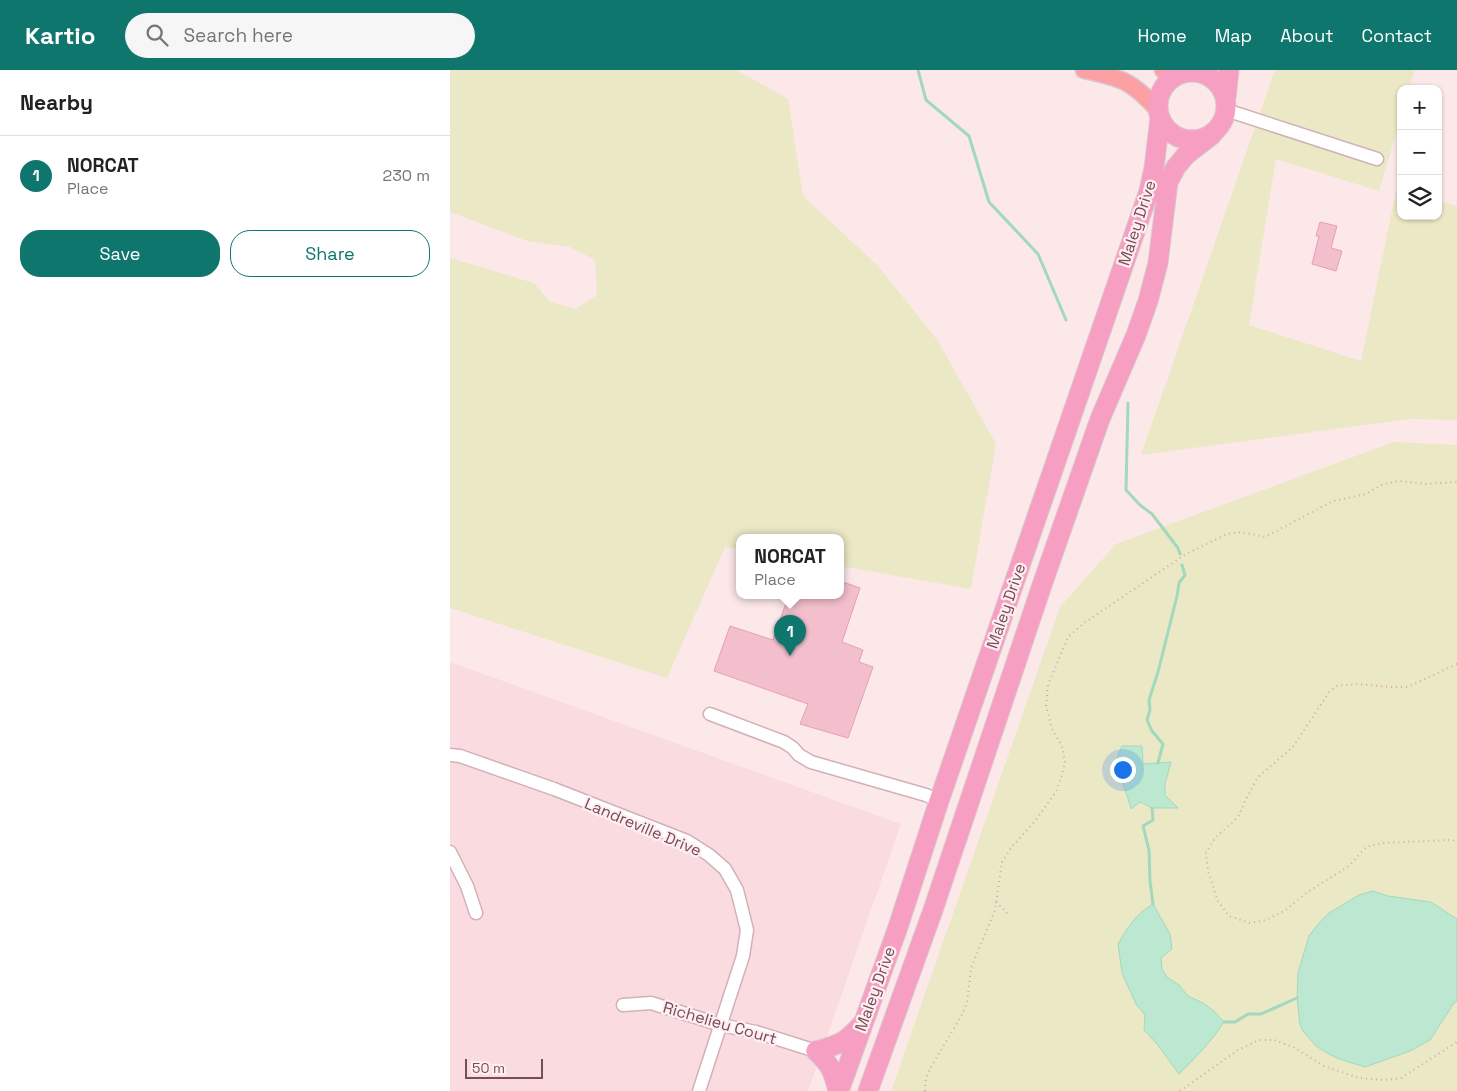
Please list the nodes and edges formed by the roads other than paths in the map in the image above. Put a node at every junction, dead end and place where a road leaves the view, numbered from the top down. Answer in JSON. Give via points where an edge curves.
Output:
{"nodes":[{"id":1,"x":1084,"y":70,"type":"edge"},
{"id":2,"x":1163,"y":70,"type":"edge"},
{"id":3,"x":1229,"y":70,"type":"edge"},
{"id":4,"x":1186,"y":72,"type":"edge"},
{"id":5,"x":1226,"y":104,"type":"junction"},
{"id":6,"x":1159,"y":114,"type":"junction"},
{"id":7,"x":1212,"y":134,"type":"junction"},
{"id":8,"x":1377,"y":159,"type":"dead end"},
{"id":9,"x":710,"y":714,"type":"dead end"},
{"id":10,"x":450,"y":755,"type":"edge"},
{"id":11,"x":939,"y":801,"type":"junction"},
{"id":12,"x":450,"y":852,"type":"edge"},
{"id":13,"x":476,"y":913,"type":"dead end"},
{"id":14,"x":623,"y":1005,"type":"dead end"},
{"id":15,"x":863,"y":1023,"type":"junction"},
{"id":16,"x":721,"y":1025,"type":"junction"},
{"id":17,"x":816,"y":1051,"type":"junction"},
{"id":18,"x":699,"y":1091,"type":"edge"},
{"id":19,"x":839,"y":1091,"type":"edge"},
{"id":20,"x":868,"y":1091,"type":"edge"}],
"edges":[{"from":1,"to":6,"type":"main road","via":[[1124,80],[1142,93]]},
{"from":2,"to":4,"type":"main road"},
{"from":3,"to":5,"type":"highway"},
{"from":4,"to":5,"type":"highway","via":[[1212,78],[1221,87]]},
{"from":4,"to":6,"type":"highway","via":[[1166,84],[1158,101]]},
{"from":5,"to":7,"type":"highway","via":[[1223,122]]},
{"from":5,"to":8,"type":"street"},
{"from":6,"to":7,"type":"highway","via":[[1169,131],[1182,139],[1198,140]]},
{"from":6,"to":11,"type":"highway","name":"Maley Drive","via":[[1149,191]]},
{"from":7,"to":20,"type":"highway","name":"Maley Drive","via":[[1186,155],[1168,182],[1158,264],[1148,301],[1094,438]]},
{"from":9,"to":11,"type":"street","via":[[784,742],[811,762]]},
{"from":10,"to":16,"type":"street","name":"Landreville Drive","via":[[554,790],[687,842],[725,869],[737,890],[747,930],[743,956]]},
{"from":11,"to":15,"type":"highway","name":"Maley Drive"},
{"from":12,"to":13,"type":"street"},
{"from":14,"to":16,"type":"street","name":"Richelieu Court","via":[[651,1003]]},
{"from":15,"to":17,"type":"highway","via":[[836,1046]]},
{"from":15,"to":19,"type":"highway","name":"Maley Drive"},
{"from":16,"to":17,"type":"street","name":"Richelieu Court"},
{"from":16,"to":18,"type":"street","name":"Landreville Drive"},
{"from":17,"to":19,"type":"highway","via":[[828,1063]]}]}
